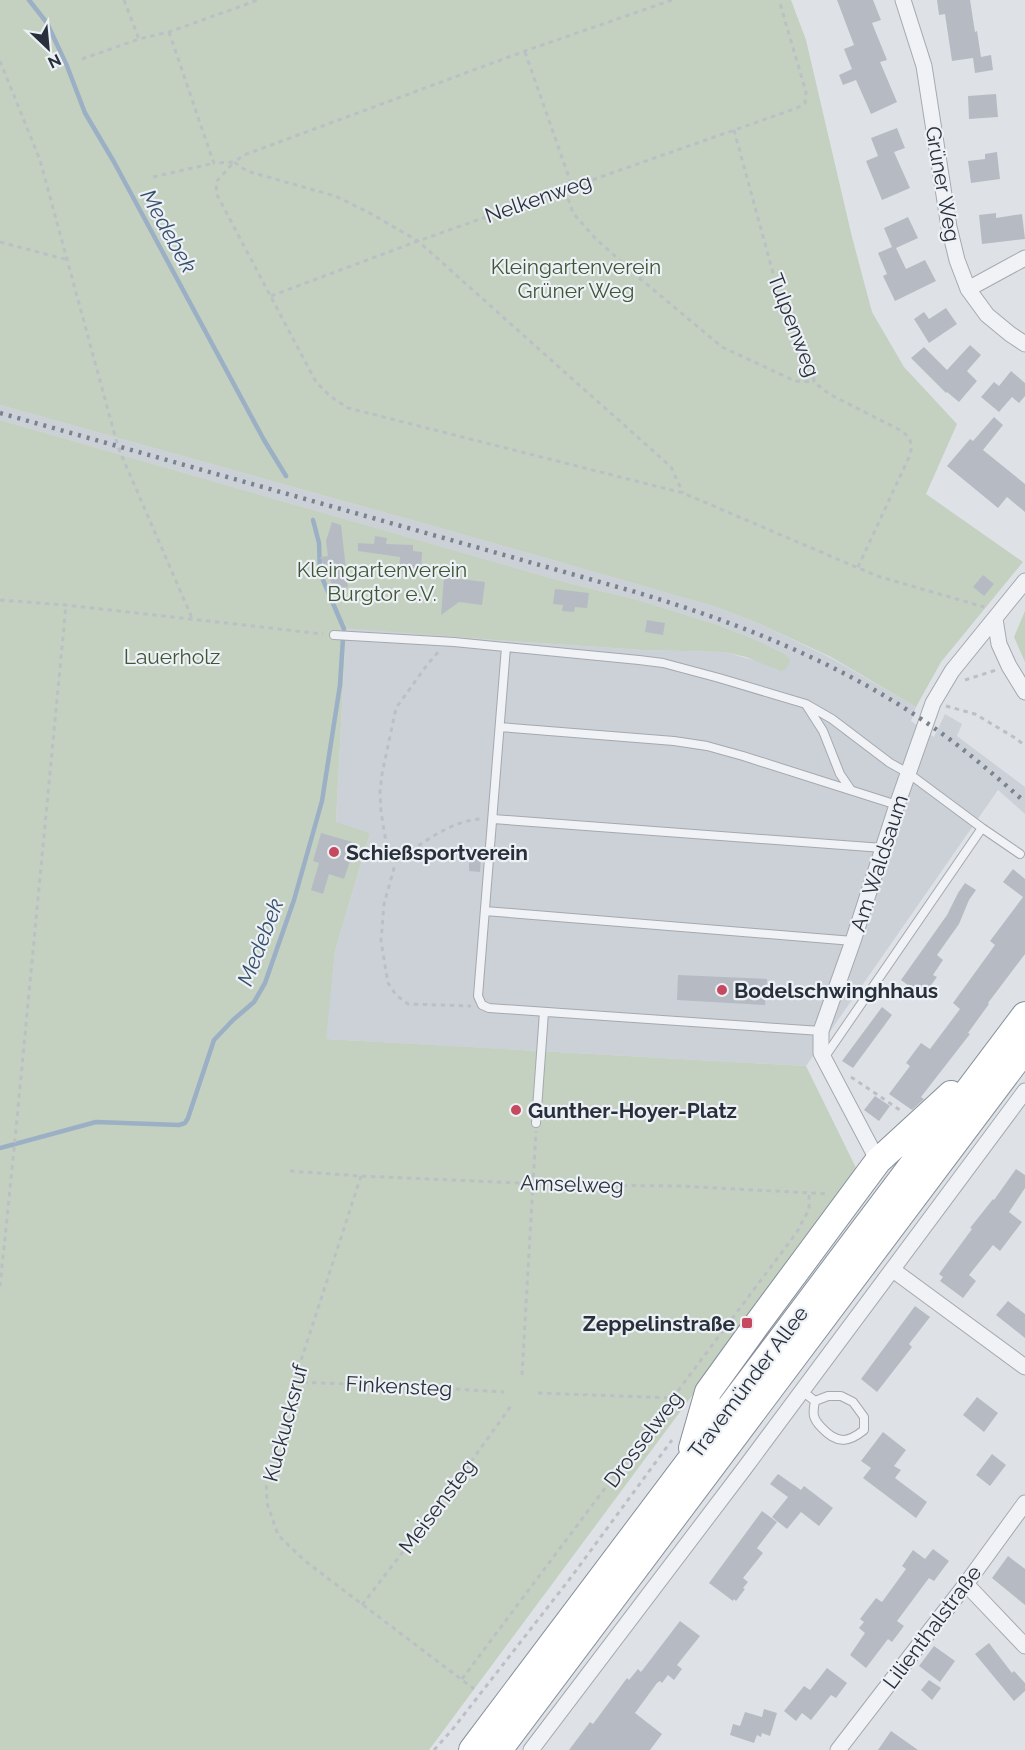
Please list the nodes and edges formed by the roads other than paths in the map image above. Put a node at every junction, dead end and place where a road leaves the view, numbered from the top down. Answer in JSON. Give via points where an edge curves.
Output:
{"nodes":[{"id":1,"x":903,"y":0,"type":"edge"},
{"id":2,"x":1025,"y":258,"type":"edge"},
{"id":3,"x":968,"y":289,"type":"junction"},
{"id":4,"x":1025,"y":344,"type":"edge"},
{"id":5,"x":1025,"y":581,"type":"edge"},
{"id":6,"x":998,"y":615,"type":"junction"},
{"id":7,"x":334,"y":635,"type":"road end"},
{"id":8,"x":506,"y":647,"type":"junction"},
{"id":9,"x":1025,"y":692,"type":"edge"},
{"id":10,"x":806,"y":704,"type":"junction"},
{"id":11,"x":500,"y":727,"type":"junction"},
{"id":12,"x":908,"y":773,"type":"junction"},
{"id":13,"x":850,"y":790,"type":"junction"},
{"id":14,"x":897,"y":805,"type":"junction"},
{"id":15,"x":493,"y":819,"type":"junction"},
{"id":16,"x":982,"y":828,"type":"junction"},
{"id":17,"x":884,"y":849,"type":"junction"},
{"id":18,"x":1020,"y":854,"type":"dead end"},
{"id":19,"x":485,"y":910,"type":"junction"},
{"id":20,"x":854,"y":941,"type":"junction"},
{"id":21,"x":1025,"y":1006,"type":"edge"},
{"id":22,"x":544,"y":1012,"type":"junction"},
{"id":23,"x":1025,"y":1015,"type":"edge"},
{"id":24,"x":821,"y":1030,"type":"junction"},
{"id":25,"x":1010,"y":1046,"type":"edge"},
{"id":26,"x":824,"y":1059,"type":"junction"},
{"id":27,"x":1025,"y":1091,"type":"edge"},
{"id":28,"x":536,"y":1123,"type":"road end"},
{"id":29,"x":878,"y":1161,"type":"junction"},
{"id":30,"x":893,"y":1270,"type":"junction"},
{"id":31,"x":1025,"y":1367,"type":"edge"},
{"id":32,"x":802,"y":1391,"type":"junction"},
{"id":33,"x":815,"y":1401,"type":"junction"},
{"id":34,"x":688,"y":1462,"type":"junction"},
{"id":35,"x":1025,"y":1503,"type":"edge"},
{"id":36,"x":966,"y":1584,"type":"junction"},
{"id":37,"x":1025,"y":1646,"type":"edge"},
{"id":38,"x":472,"y":1750,"type":"edge"},
{"id":39,"x":499,"y":1750,"type":"edge"},
{"id":40,"x":531,"y":1750,"type":"edge"},
{"id":41,"x":838,"y":1750,"type":"edge"}],
"edges":[{"from":1,"to":3,"type":"street","name":"Grüner Weg","via":[[924,66],[949,227]]},
{"from":2,"to":3,"type":"street"},
{"from":3,"to":4,"type":"street","name":"Grüner Weg","via":[[987,315]]},
{"from":5,"to":6,"type":"street","name":"Am Waldsaum"},
{"from":6,"to":9,"type":"street","via":[[999,644]]},
{"from":6,"to":12,"type":"street","name":"Am Waldsaum","via":[[942,687]]},
{"from":7,"to":8,"type":"lane"},
{"from":8,"to":10,"type":"lane","via":[[663,663]]},
{"from":8,"to":11,"type":"lane"},
{"from":10,"to":12,"type":"lane"},
{"from":10,"to":13,"type":"lane"},
{"from":11,"to":13,"type":"lane","via":[[707,746]]},
{"from":11,"to":15,"type":"lane"},
{"from":12,"to":14,"type":"street","name":"Am Waldsaum"},
{"from":12,"to":16,"type":"lane"},
{"from":13,"to":14,"type":"lane"},
{"from":14,"to":17,"type":"street","name":"Am Waldsaum"},
{"from":15,"to":17,"type":"lane"},
{"from":15,"to":19,"type":"lane"},
{"from":16,"to":18,"type":"lane"},
{"from":16,"to":26,"type":"lane"},
{"from":17,"to":20,"type":"street","name":"Am Waldsaum"},
{"from":19,"to":20,"type":"lane"},
{"from":19,"to":22,"type":"lane","via":[[478,996],[482,1005]]},
{"from":20,"to":24,"type":"street","name":"Am Waldsaum"},
{"from":21,"to":25,"type":"highway"},
{"from":22,"to":24,"type":"lane"},
{"from":22,"to":28,"type":"lane"},
{"from":23,"to":25,"type":"highway","name":"Travemünder Allee"},
{"from":24,"to":26,"type":"street","name":"Am Waldsaum","via":[[820,1053]]},
{"from":25,"to":29,"type":"highway"},
{"from":25,"to":34,"type":"highway","name":"Travemünder Allee"},
{"from":25,"to":39,"type":"highway","name":"Travemünder Allee"},
{"from":26,"to":29,"type":"street","name":"Am Waldsaum"},
{"from":27,"to":30,"type":"street"},
{"from":29,"to":34,"type":"highway","via":[[708,1392]]},
{"from":30,"to":31,"type":"street"},
{"from":30,"to":32,"type":"street"},
{"from":32,"to":33,"type":"lane"},
{"from":32,"to":40,"type":"street"},
{"from":33,"to":33,"type":"lane","via":[[841,1396],[854,1402],[864,1417],[864,1430],[840,1441],[829,1435],[813,1415]]},
{"from":34,"to":38,"type":"highway","name":"Travemünder Allee"},
{"from":35,"to":36,"type":"street","name":"Lilienthalstraße"},
{"from":36,"to":37,"type":"street"},
{"from":36,"to":41,"type":"street","name":"Lilienthalstraße"}]}
